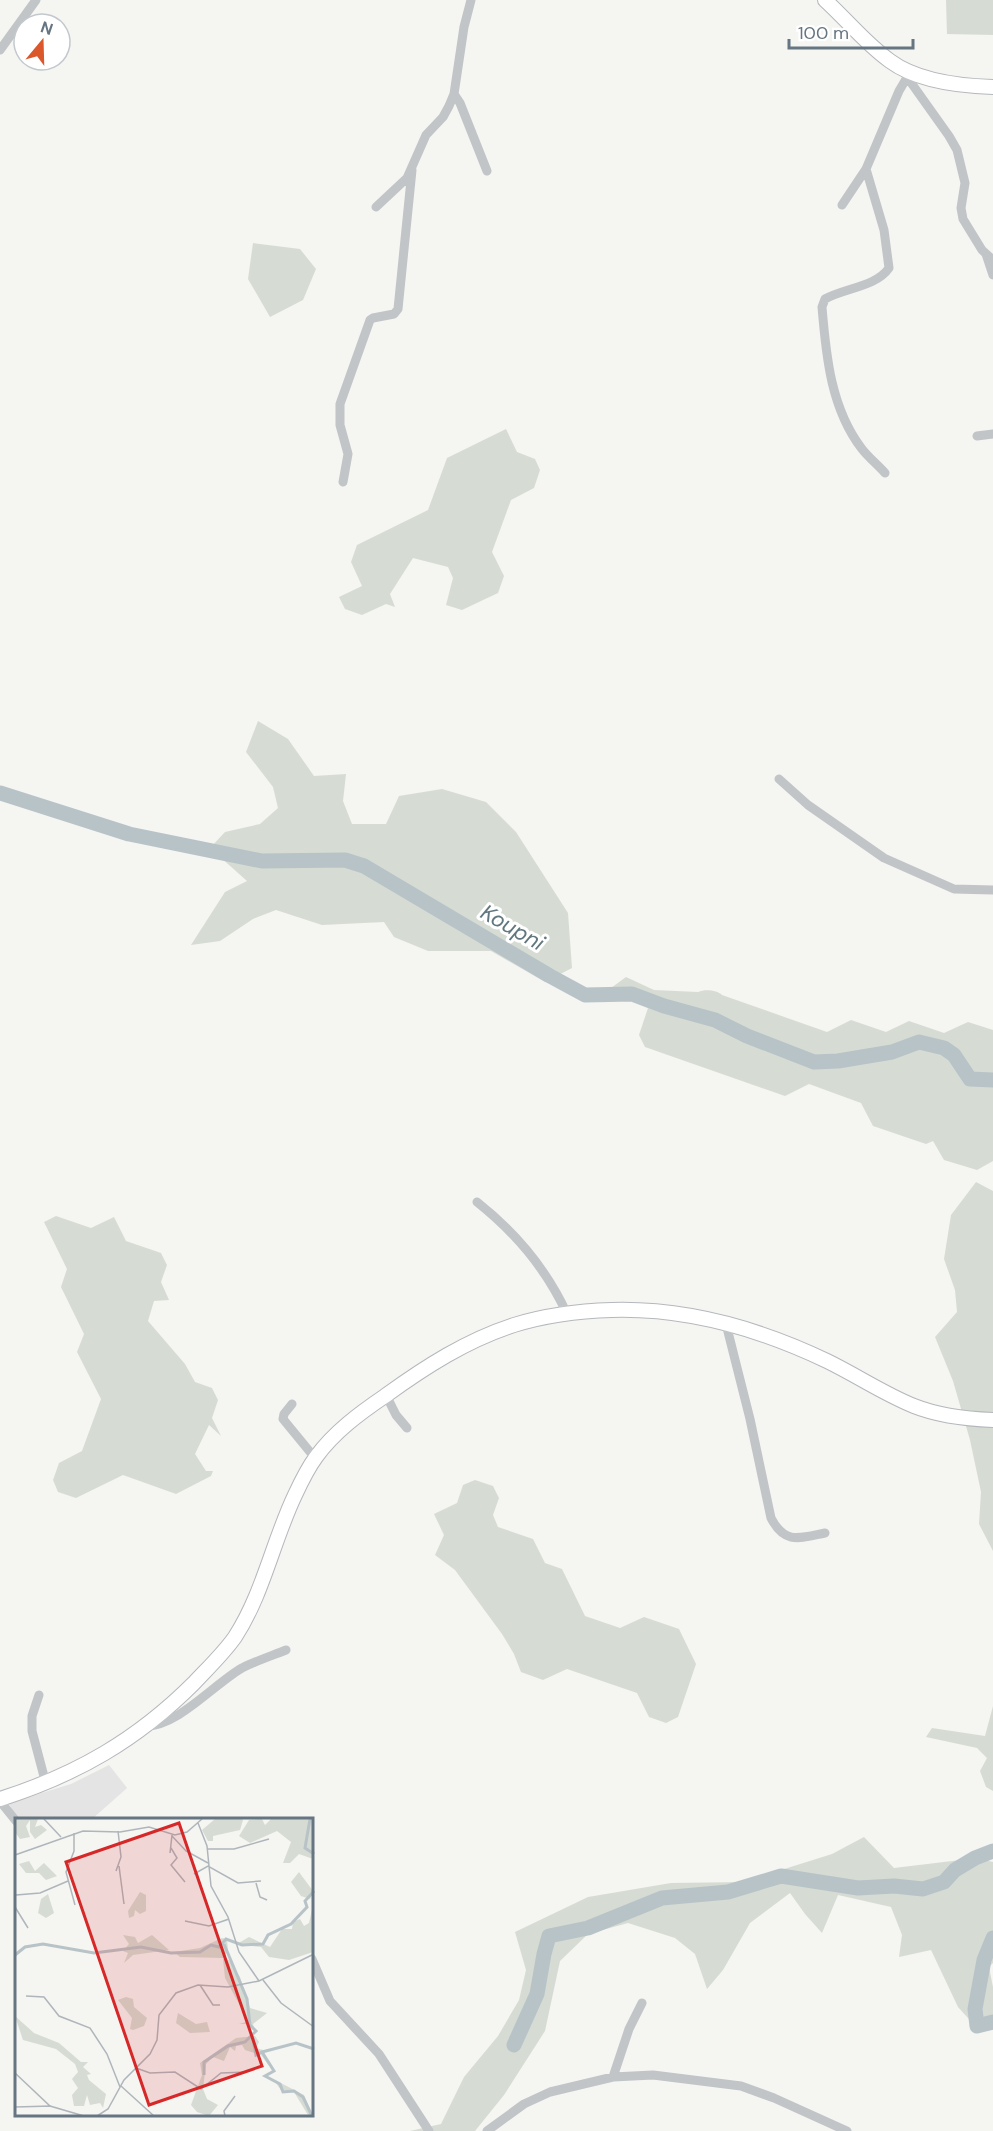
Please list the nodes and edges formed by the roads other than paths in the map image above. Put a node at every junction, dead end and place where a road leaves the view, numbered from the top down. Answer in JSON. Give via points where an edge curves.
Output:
{"nodes":[{"id":1,"x":471,"y":0,"type":"edge"},
{"id":2,"x":825,"y":0,"type":"edge"},
{"id":3,"x":31,"y":2,"type":"edge"},
{"id":4,"x":0,"y":50,"type":"edge"},
{"id":5,"x":908,"y":75,"type":"junction"},
{"id":6,"x":993,"y":87,"type":"edge"},
{"id":7,"x":453,"y":94,"type":"junction"},
{"id":8,"x":866,"y":169,"type":"junction"},
{"id":9,"x":412,"y":170,"type":"junction"},
{"id":10,"x":487,"y":171,"type":"dead end"},
{"id":11,"x":842,"y":205,"type":"dead end"},
{"id":12,"x":376,"y":207,"type":"dead end"},
{"id":13,"x":990,"y":257,"type":"edge"},
{"id":14,"x":993,"y":274,"type":"edge"},
{"id":15,"x":993,"y":434,"type":"edge"},
{"id":16,"x":977,"y":436,"type":"dead end"},
{"id":17,"x":885,"y":473,"type":"dead end"},
{"id":18,"x":343,"y":482,"type":"dead end"},
{"id":19,"x":779,"y":779,"type":"dead end"},
{"id":20,"x":993,"y":890,"type":"edge"},
{"id":21,"x":477,"y":1202,"type":"dead end"},
{"id":22,"x":567,"y":1314,"type":"junction"},
{"id":23,"x":726,"y":1324,"type":"junction"},
{"id":24,"x":386,"y":1395,"type":"junction"},
{"id":25,"x":292,"y":1404,"type":"dead end"},
{"id":26,"x":993,"y":1420,"type":"edge"},
{"id":27,"x":407,"y":1428,"type":"dead end"},
{"id":28,"x":315,"y":1458,"type":"junction"},
{"id":29,"x":825,"y":1533,"type":"dead end"},
{"id":30,"x":286,"y":1650,"type":"dead end"},
{"id":31,"x":39,"y":1695,"type":"dead end"},
{"id":32,"x":146,"y":1726,"type":"junction"},
{"id":33,"x":46,"y":1784,"type":"junction"},
{"id":34,"x":0,"y":1800,"type":"edge"},
{"id":35,"x":15,"y":1820,"type":"edge"},
{"id":36,"x":314,"y":1964,"type":"edge"},
{"id":37,"x":642,"y":2003,"type":"dead end"},
{"id":38,"x":613,"y":2077,"type":"junction"},
{"id":39,"x":429,"y":2131,"type":"edge"},
{"id":40,"x":487,"y":2131,"type":"edge"},
{"id":41,"x":847,"y":2131,"type":"edge"}],
"edges":[{"from":1,"to":7,"type":"street"},
{"from":2,"to":5,"type":"main road"},
{"from":3,"to":4,"type":"street","via":[[20,25]]},
{"from":5,"to":6,"type":"main road"},
{"from":5,"to":8,"type":"street"},
{"from":5,"to":13,"type":"street","via":[[957,150],[965,183],[963,219]]},
{"from":7,"to":9,"type":"street","via":[[443,117],[426,135]]},
{"from":7,"to":10,"type":"street"},
{"from":8,"to":11,"type":"street"},
{"from":8,"to":17,"type":"street","via":[[884,230],[889,268],[868,283],[830,296],[822,307],[833,388],[850,430]]},
{"from":9,"to":12,"type":"street","via":[[402,185]]},
{"from":9,"to":18,"type":"street","via":[[398,309],[394,314],[370,320],[340,404],[340,425],[348,454]]},
{"from":13,"to":14,"type":"street"},
{"from":15,"to":16,"type":"street"},
{"from":19,"to":20,"type":"street","via":[[808,805],[884,858],[954,889]]},
{"from":21,"to":22,"type":"street","via":[[516,1236],[549,1280]]},
{"from":22,"to":23,"type":"main road","via":[[612,1310],[675,1313]]},
{"from":22,"to":24,"type":"main road","via":[[488,1334],[436,1361]]},
{"from":23,"to":26,"type":"main road","via":[[823,1359],[915,1406],[959,1418]]},
{"from":23,"to":29,"type":"street","via":[[771,1518],[785,1536],[796,1539]]},
{"from":24,"to":27,"type":"street"},
{"from":24,"to":28,"type":"main road","via":[[346,1426]]},
{"from":25,"to":28,"type":"street","via":[[284,1419]]},
{"from":28,"to":32,"type":"main road","via":[[295,1494],[258,1590],[235,1636],[185,1692]]},
{"from":30,"to":32,"type":"street","via":[[242,1669],[172,1719]]},
{"from":31,"to":33,"type":"street","via":[[32,1731]]},
{"from":32,"to":33,"type":"main road","via":[[107,1753]]},
{"from":33,"to":34,"type":"main road"},
{"from":34,"to":35,"type":"street"},
{"from":36,"to":39,"type":"street","via":[[330,2001],[379,2054]]},
{"from":37,"to":38,"type":"street"},
{"from":38,"to":40,"type":"street","via":[[536,2097]]},
{"from":38,"to":41,"type":"street","via":[[653,2075],[741,2086]]}]}
